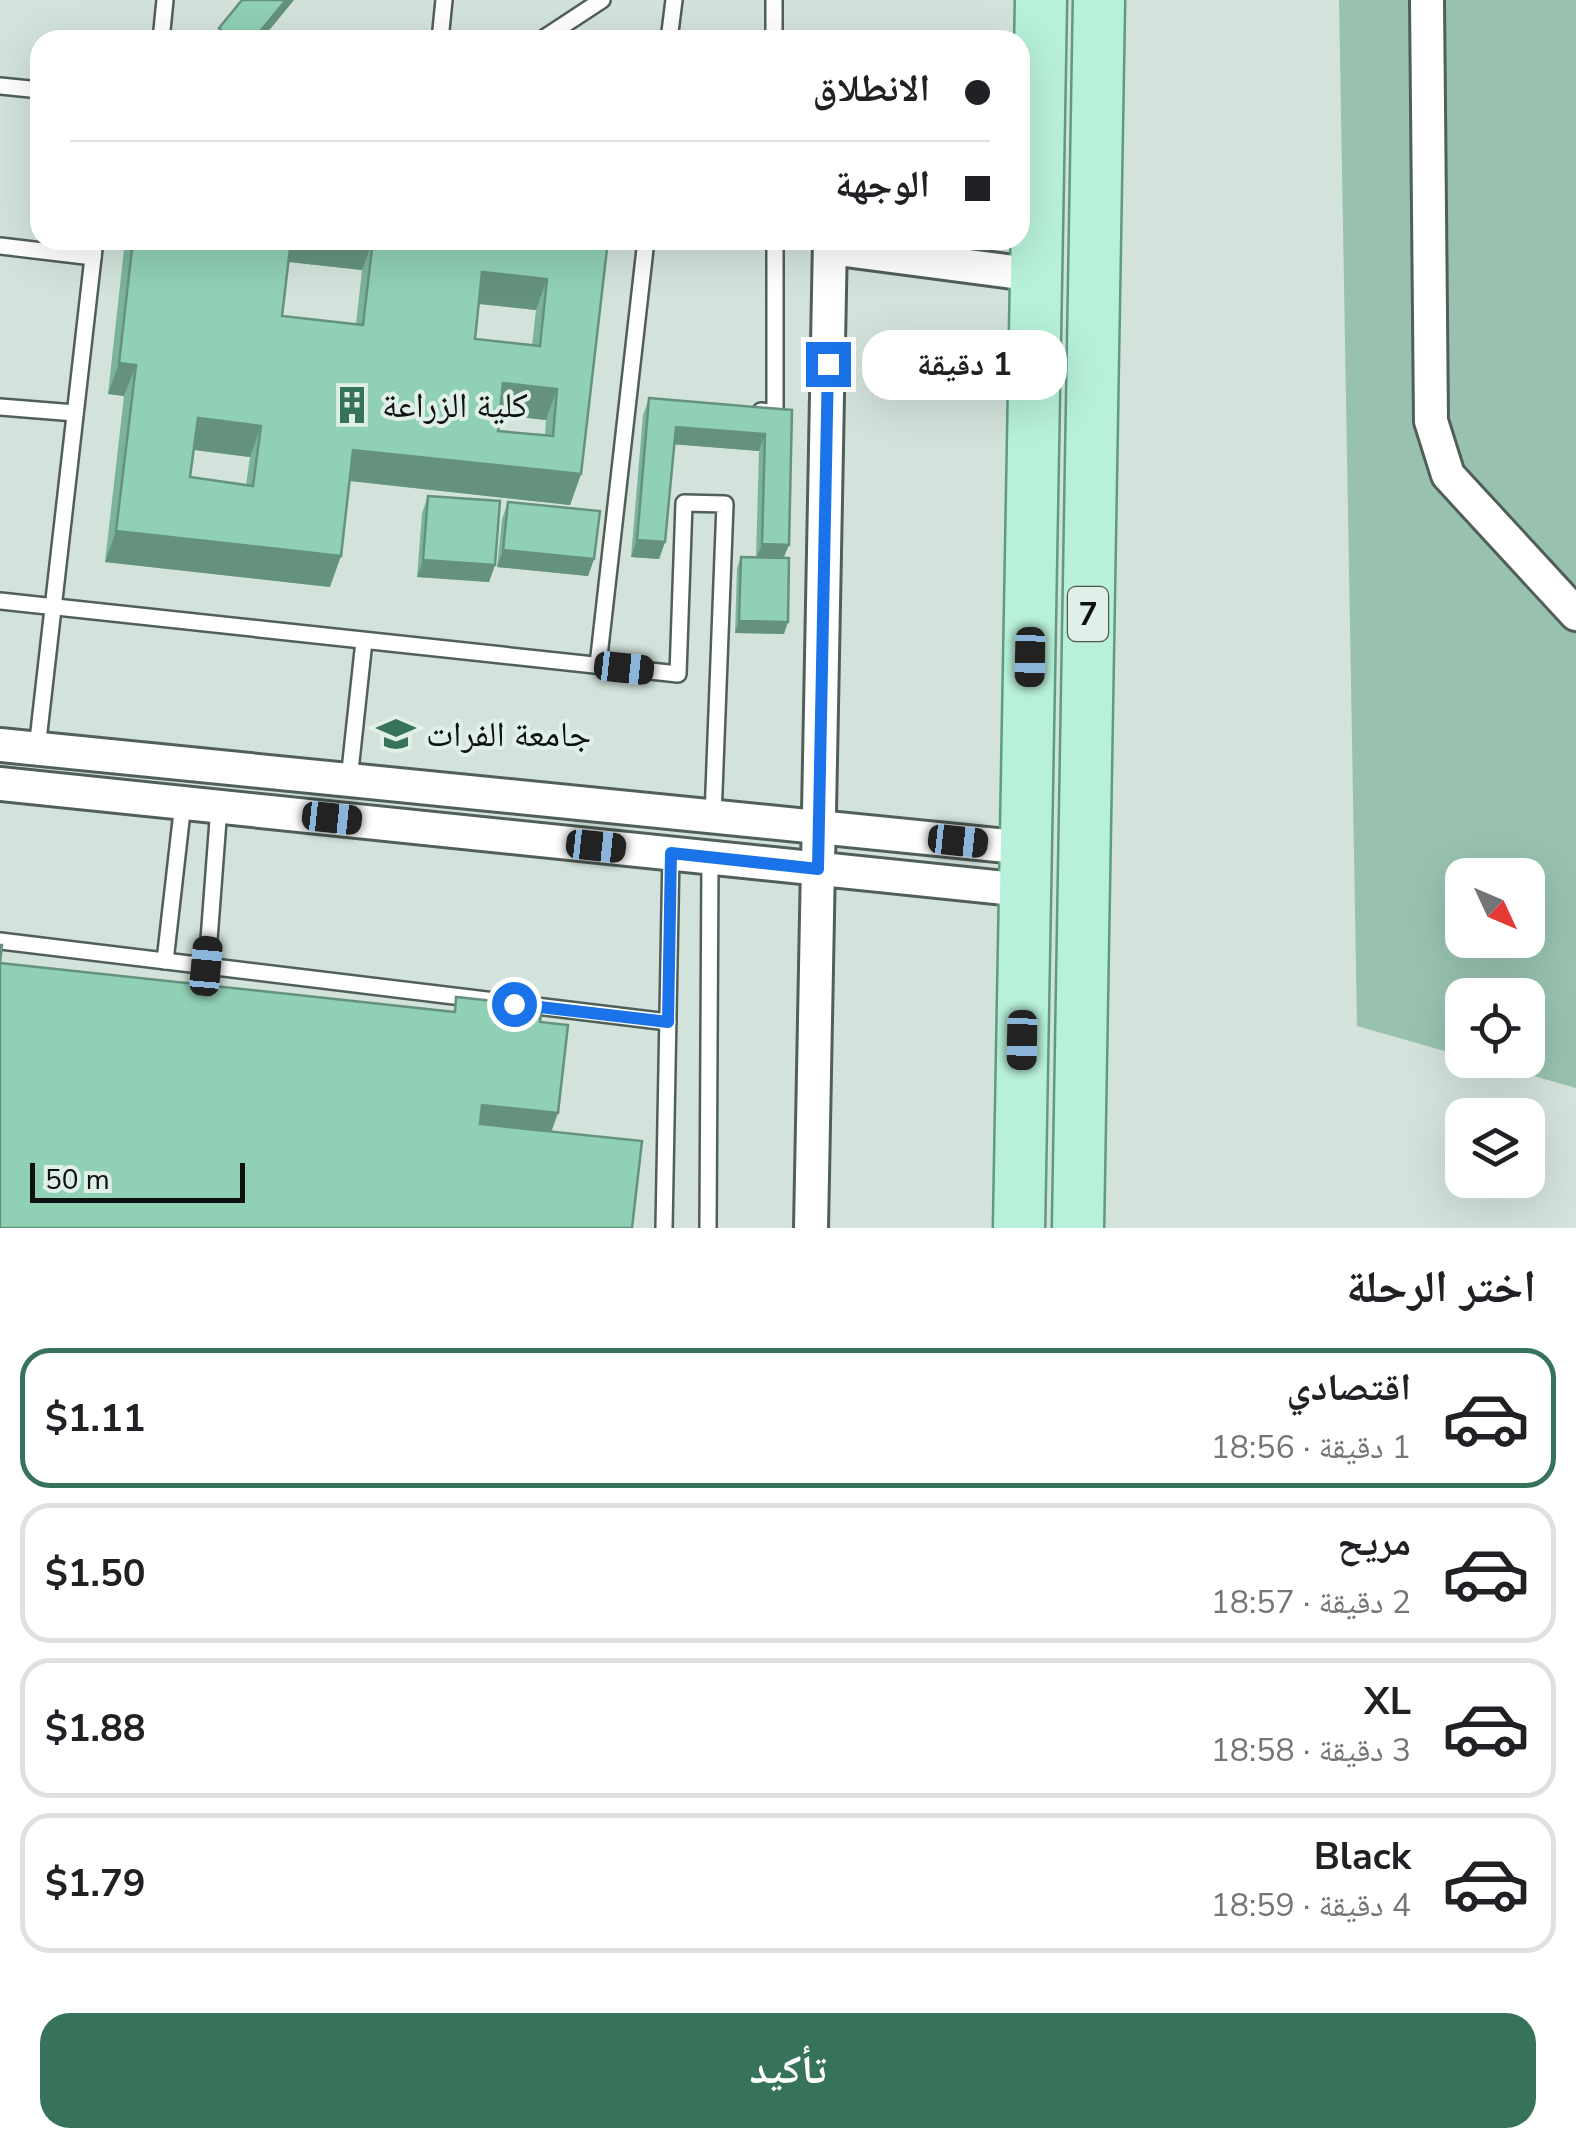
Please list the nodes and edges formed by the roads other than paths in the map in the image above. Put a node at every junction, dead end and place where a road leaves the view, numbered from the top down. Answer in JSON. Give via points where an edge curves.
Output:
{"nodes":[{"id":1,"x":166,"y":0,"type":"edge"},
{"id":2,"x":444,"y":0,"type":"edge"},
{"id":3,"x":602,"y":0,"type":"edge"},
{"id":4,"x":674,"y":0,"type":"edge"},
{"id":5,"x":774,"y":0,"type":"edge"},
{"id":6,"x":1042,"y":0,"type":"edge"},
{"id":7,"x":1098,"y":0,"type":"edge"},
{"id":8,"x":1427,"y":0,"type":"edge"},
{"id":9,"x":162,"y":30,"type":"edge"},
{"id":10,"x":441,"y":30,"type":"edge"},
{"id":11,"x":556,"y":30,"type":"edge"},
{"id":12,"x":670,"y":30,"type":"edge"},
{"id":13,"x":774,"y":30,"type":"edge"},
{"id":14,"x":0,"y":86,"type":"edge"},
{"id":15,"x":30,"y":89,"type":"edge"},
{"id":16,"x":0,"y":246,"type":"edge"},
{"id":17,"x":30,"y":247,"type":"edge"},
{"id":18,"x":94,"y":250,"type":"edge"},
{"id":19,"x":645,"y":250,"type":"edge"},
{"id":20,"x":775,"y":250,"type":"edge"},
{"id":21,"x":830,"y":250,"type":"edge"},
{"id":22,"x":870,"y":250,"type":"edge"},
{"id":23,"x":1037,"y":275,"type":"junction"},
{"id":24,"x":628,"y":398,"type":"junction"},
{"id":25,"x":646,"y":400,"type":"edge"},
{"id":26,"x":0,"y":407,"type":"edge"},
{"id":27,"x":738,"y":409,"type":"edge"},
{"id":28,"x":76,"y":413,"type":"junction"},
{"id":29,"x":0,"y":601,"type":"edge"},
{"id":30,"x":53,"y":607,"type":"junction"},
{"id":31,"x":1576,"y":614,"type":"edge"},
{"id":32,"x":364,"y":640,"type":"junction"},
{"id":33,"x":598,"y":665,"type":"junction"},
{"id":34,"x":0,"y":745,"type":"edge"},
{"id":35,"x":37,"y":749,"type":"junction"},
{"id":36,"x":349,"y":780,"type":"junction"},
{"id":37,"x":0,"y":784,"type":"edge"},
{"id":38,"x":182,"y":803,"type":"junction"},
{"id":39,"x":220,"y":806,"type":"junction"},
{"id":40,"x":713,"y":816,"type":"junction"},
{"id":41,"x":819,"y":827,"type":"junction"},
{"id":42,"x":671,"y":853,"type":"junction"},
{"id":43,"x":710,"y":858,"type":"junction"},
{"id":44,"x":818,"y":869,"type":"junction"},
{"id":45,"x":1025,"y":869,"type":"junction"},
{"id":46,"x":0,"y":942,"type":"edge"},
{"id":47,"x":165,"y":961,"type":"junction"},
{"id":48,"x":206,"y":966,"type":"junction"},
{"id":49,"x":668,"y":1022,"type":"junction"},
{"id":50,"x":664,"y":1228,"type":"edge"},
{"id":51,"x":708,"y":1228,"type":"edge"},
{"id":52,"x":812,"y":1228,"type":"edge"},
{"id":53,"x":1019,"y":1228,"type":"edge"},
{"id":54,"x":1078,"y":1228,"type":"edge"}],
"edges":[{"from":1,"to":9,"type":"lane"},
{"from":2,"to":10,"type":"lane"},
{"from":3,"to":11,"type":"lane"},
{"from":4,"to":12,"type":"lane"},
{"from":5,"to":13,"type":"lane"},
{"from":6,"to":23,"type":"main road","number":"7"},
{"from":7,"to":54,"type":"main road","number":"7"},
{"from":8,"to":31,"type":"street","via":[[1431,421],[1448,475]]},
{"from":14,"to":15,"type":"lane"},
{"from":16,"to":17,"type":"lane"},
{"from":18,"to":28,"type":"lane"},
{"from":19,"to":24,"type":"lane"},
{"from":20,"to":27,"type":"lane","via":[[775,412]]},
{"from":21,"to":41,"type":"street"},
{"from":22,"to":23,"type":"street"},
{"from":23,"to":45,"type":"main road","number":"7"},
{"from":24,"to":25,"type":"lane"},
{"from":24,"to":33,"type":"lane"},
{"from":26,"to":28,"type":"lane"},
{"from":28,"to":30,"type":"lane"},
{"from":29,"to":30,"type":"lane"},
{"from":30,"to":32,"type":"lane"},
{"from":30,"to":35,"type":"lane"},
{"from":32,"to":33,"type":"lane"},
{"from":32,"to":36,"type":"lane"},
{"from":33,"to":40,"type":"lane","via":[[678,674],[684,503],[726,504]]},
{"from":34,"to":35,"type":"street"},
{"from":35,"to":36,"type":"street"},
{"from":36,"to":40,"type":"street"},
{"from":37,"to":38,"type":"street"},
{"from":38,"to":39,"type":"street"},
{"from":38,"to":47,"type":"lane"},
{"from":39,"to":42,"type":"street"},
{"from":39,"to":48,"type":"lane"},
{"from":40,"to":41,"type":"street"},
{"from":41,"to":44,"type":"street"},
{"from":41,"to":45,"type":"street"},
{"from":42,"to":43,"type":"street"},
{"from":42,"to":49,"type":"lane"},
{"from":43,"to":44,"type":"street"},
{"from":43,"to":51,"type":"lane"},
{"from":44,"to":45,"type":"street"},
{"from":44,"to":52,"type":"street"},
{"from":45,"to":53,"type":"main road","number":"7"},
{"from":46,"to":47,"type":"lane"},
{"from":47,"to":48,"type":"lane"},
{"from":48,"to":49,"type":"lane"},
{"from":49,"to":50,"type":"lane"}]}
